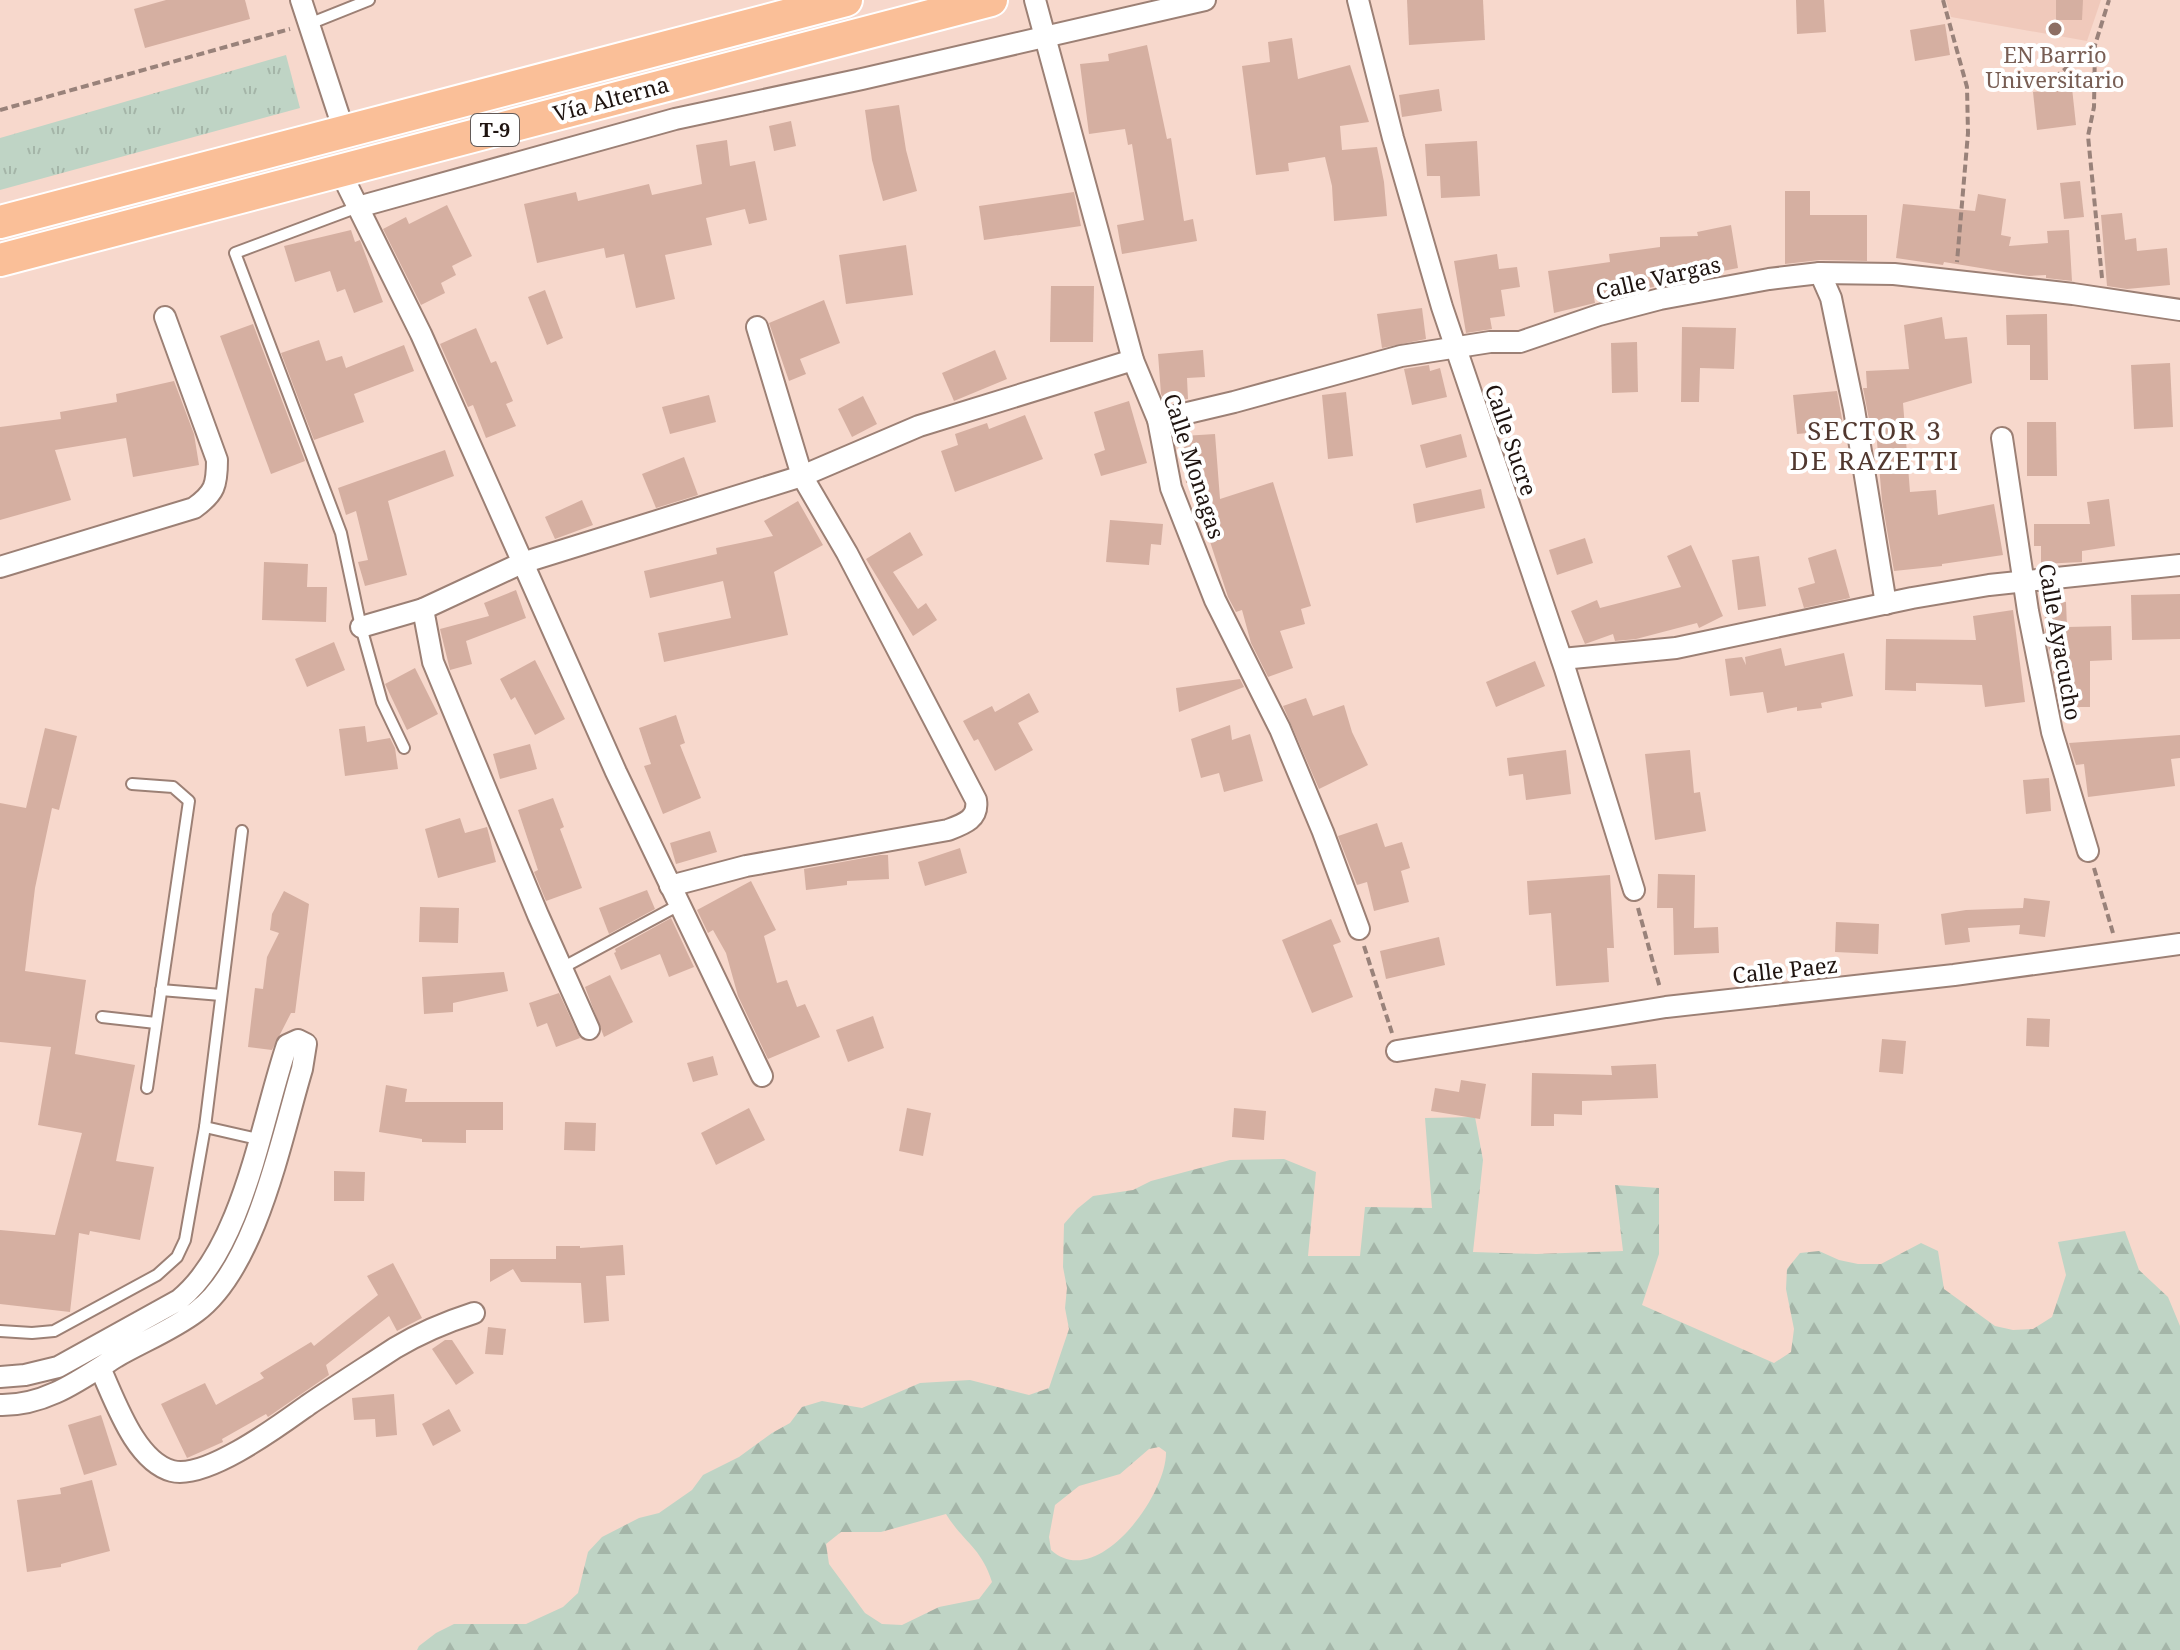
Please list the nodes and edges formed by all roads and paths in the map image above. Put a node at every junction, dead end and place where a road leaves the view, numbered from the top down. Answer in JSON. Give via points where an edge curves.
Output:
{"nodes":[{"id":1,"x":301,"y":0,"type":"edge"},
{"id":2,"x":369,"y":0,"type":"edge"},
{"id":3,"x":846,"y":0,"type":"edge"},
{"id":4,"x":991,"y":0,"type":"edge"},
{"id":5,"x":1035,"y":0,"type":"edge"},
{"id":6,"x":1205,"y":0,"type":"edge"},
{"id":7,"x":1358,"y":0,"type":"edge"},
{"id":8,"x":1943,"y":0,"type":"edge"},
{"id":9,"x":2109,"y":0,"type":"edge"},
{"id":10,"x":801,"y":6,"type":"edge"},
{"id":11,"x":309,"y":24,"type":"junction"},
{"id":12,"x":1045,"y":38,"type":"junction"},
{"id":13,"x":2095,"y":45,"type":"junction"},
{"id":14,"x":2054,"y":78,"type":"dead end"},
{"id":15,"x":0,"y":110,"type":"edge"},
{"id":16,"x":344,"y":131,"type":"junction"},
{"id":17,"x":340,"y":171,"type":"junction"},
{"id":18,"x":358,"y":207,"type":"junction"},
{"id":19,"x":0,"y":222,"type":"edge"},
{"id":20,"x":0,"y":260,"type":"edge"},
{"id":21,"x":1820,"y":273,"type":"junction"},
{"id":22,"x":1955,"y":281,"type":"junction"},
{"id":23,"x":2104,"y":299,"type":"junction"},
{"id":24,"x":2180,"y":310,"type":"edge"},
{"id":25,"x":165,"y":317,"type":"dead end"},
{"id":26,"x":757,"y":327,"type":"dead end"},
{"id":27,"x":1455,"y":348,"type":"junction"},
{"id":28,"x":1133,"y":360,"type":"junction"},
{"id":29,"x":1158,"y":420,"type":"junction"},
{"id":30,"x":2002,"y":438,"type":"dead end"},
{"id":31,"x":802,"y":476,"type":"junction"},
{"id":32,"x":522,"y":563,"type":"junction"},
{"id":33,"x":2180,"y":565,"type":"edge"},
{"id":34,"x":0,"y":567,"type":"edge"},
{"id":35,"x":2024,"y":581,"type":"junction"},
{"id":36,"x":1886,"y":604,"type":"junction"},
{"id":37,"x":423,"y":609,"type":"junction"},
{"id":38,"x":361,"y":627,"type":"junction"},
{"id":39,"x":1562,"y":659,"type":"junction"},
{"id":40,"x":404,"y":748,"type":"dead end"},
{"id":41,"x":132,"y":784,"type":"dead end"},
{"id":42,"x":242,"y":831,"type":"dead end"},
{"id":43,"x":2088,"y":851,"type":"joint"},
{"id":44,"x":1634,"y":890,"type":"joint"},
{"id":45,"x":675,"y":896,"type":"junction"},
{"id":46,"x":1359,"y":929,"type":"joint"},
{"id":47,"x":2180,"y":944,"type":"edge"},
{"id":48,"x":2119,"y":953,"type":"junction"},
{"id":49,"x":562,"y":968,"type":"junction"},
{"id":50,"x":161,"y":990,"type":"junction"},
{"id":51,"x":221,"y":995,"type":"junction"},
{"id":52,"x":1666,"y":1007,"type":"junction"},
{"id":53,"x":102,"y":1017,"type":"dead end"},
{"id":54,"x":156,"y":1023,"type":"junction"},
{"id":55,"x":589,"y":1029,"type":"dead end"},
{"id":56,"x":1397,"y":1051,"type":"joint"},
{"id":57,"x":762,"y":1076,"type":"dead end"},
{"id":58,"x":147,"y":1088,"type":"dead end"},
{"id":59,"x":205,"y":1127,"type":"junction"},
{"id":60,"x":258,"y":1139,"type":"junction"},
{"id":61,"x":279,"y":1145,"type":"junction"},
{"id":62,"x":474,"y":1313,"type":"dead end"},
{"id":63,"x":0,"y":1331,"type":"edge"},
{"id":64,"x":100,"y":1368,"type":"junction"},
{"id":65,"x":0,"y":1377,"type":"edge"},
{"id":66,"x":0,"y":1405,"type":"edge"}],
"edges":[{"from":1,"to":11,"type":"street"},
{"from":2,"to":11,"type":"lane"},
{"from":3,"to":10,"type":"highway","name":"Vía Alterna","number":"T-9"},
{"from":4,"to":17,"type":"highway","name":"Vía Alterna","number":"T-9"},
{"from":5,"to":12,"type":"street","name":"Calle Monagas"},
{"from":6,"to":12,"type":"street"},
{"from":7,"to":27,"type":"street","name":"Calle Sucre"},
{"from":8,"to":22,"type":"path","via":[[1967,87]]},
{"from":9,"to":13,"type":"path"},
{"from":10,"to":16,"type":"highway","name":"Vía Alterna","number":"T-9"},
{"from":11,"to":15,"type":"path"},
{"from":11,"to":16,"type":"street"},
{"from":12,"to":18,"type":"street","via":[[675,119]]},
{"from":12,"to":28,"type":"street","name":"Calle Monagas"},
{"from":13,"to":14,"type":"path"},
{"from":13,"to":23,"type":"path","via":[[2088,136]]},
{"from":16,"to":19,"type":"highway","name":"Vía Alterna","number":"T-9"},
{"from":17,"to":18,"type":"street"},
{"from":17,"to":20,"type":"highway","name":"Vía Alterna","number":"T-9"},
{"from":18,"to":32,"type":"street","via":[[421,334]]},
{"from":18,"to":38,"type":"lane","via":[[235,253],[341,533]]},
{"from":21,"to":22,"type":"street","name":"Calle Vargas"},
{"from":21,"to":27,"type":"street","name":"Calle Vargas","via":[[1660,299],[1520,342]]},
{"from":21,"to":36,"type":"street","via":[[1831,298],[1854,409]]},
{"from":22,"to":23,"type":"street","name":"Calle Vargas"},
{"from":23,"to":24,"type":"street","name":"Calle Vargas"},
{"from":25,"to":34,"type":"street","via":[[217,460],[217,481],[207,499],[194,508]]},
{"from":26,"to":31,"type":"street"},
{"from":27,"to":29,"type":"street","name":"Calle Vargas","via":[[1401,356]]},
{"from":27,"to":39,"type":"street","name":"Calle Sucre"},
{"from":28,"to":29,"type":"street","name":"Calle Monagas"},
{"from":28,"to":31,"type":"street","via":[[919,426]]},
{"from":29,"to":46,"type":"street","name":"Calle Monagas","via":[[1171,488],[1215,600],[1280,729]]},
{"from":30,"to":35,"type":"street","name":"Calle Ayacucho"},
{"from":31,"to":32,"type":"street"},
{"from":31,"to":45,"type":"street","via":[[976,800],[976,811],[948,830],[746,866]]},
{"from":32,"to":37,"type":"street"},
{"from":32,"to":45,"type":"street"},
{"from":33,"to":35,"type":"street"},
{"from":35,"to":36,"type":"street"},
{"from":35,"to":43,"type":"street","name":"Calle Ayacucho","via":[[2052,732]]},
{"from":36,"to":39,"type":"street","via":[[1676,648]]},
{"from":37,"to":38,"type":"street"},
{"from":37,"to":49,"type":"street","via":[[433,662]]},
{"from":38,"to":40,"type":"lane","via":[[382,702]]},
{"from":39,"to":44,"type":"street","name":"Calle Sucre"},
{"from":41,"to":50,"type":"lane","via":[[173,787],[189,801]]},
{"from":42,"to":51,"type":"lane"},
{"from":43,"to":48,"type":"path"},
{"from":44,"to":52,"type":"path"},
{"from":45,"to":49,"type":"lane"},
{"from":45,"to":57,"type":"street"},
{"from":46,"to":56,"type":"path"},
{"from":47,"to":48,"type":"street","name":"Calle Paez"},
{"from":48,"to":52,"type":"street","name":"Calle Paez"},
{"from":49,"to":55,"type":"street"},
{"from":50,"to":51,"type":"lane"},
{"from":50,"to":54,"type":"lane"},
{"from":51,"to":59,"type":"lane"},
{"from":52,"to":56,"type":"street","name":"Calle Paez"},
{"from":53,"to":54,"type":"lane"},
{"from":54,"to":58,"type":"lane"},
{"from":59,"to":60,"type":"lane"},
{"from":59,"to":63,"type":"lane","via":[[185,1240],[168,1267],[54,1331]]},
{"from":60,"to":61,"type":"lane"},
{"from":60,"to":61,"type":"street","via":[[287,1045],[301,1040],[308,1048]]},
{"from":60,"to":65,"type":"street","via":[[231,1226],[194,1288],[58,1367]]},
{"from":61,"to":64,"type":"street","via":[[251,1233],[218,1290],[196,1312]]},
{"from":62,"to":64,"type":"street","via":[[422,1333],[255,1441],[189,1471],[171,1471],[143,1451]]},
{"from":64,"to":66,"type":"street","via":[[30,1403]]}]}
